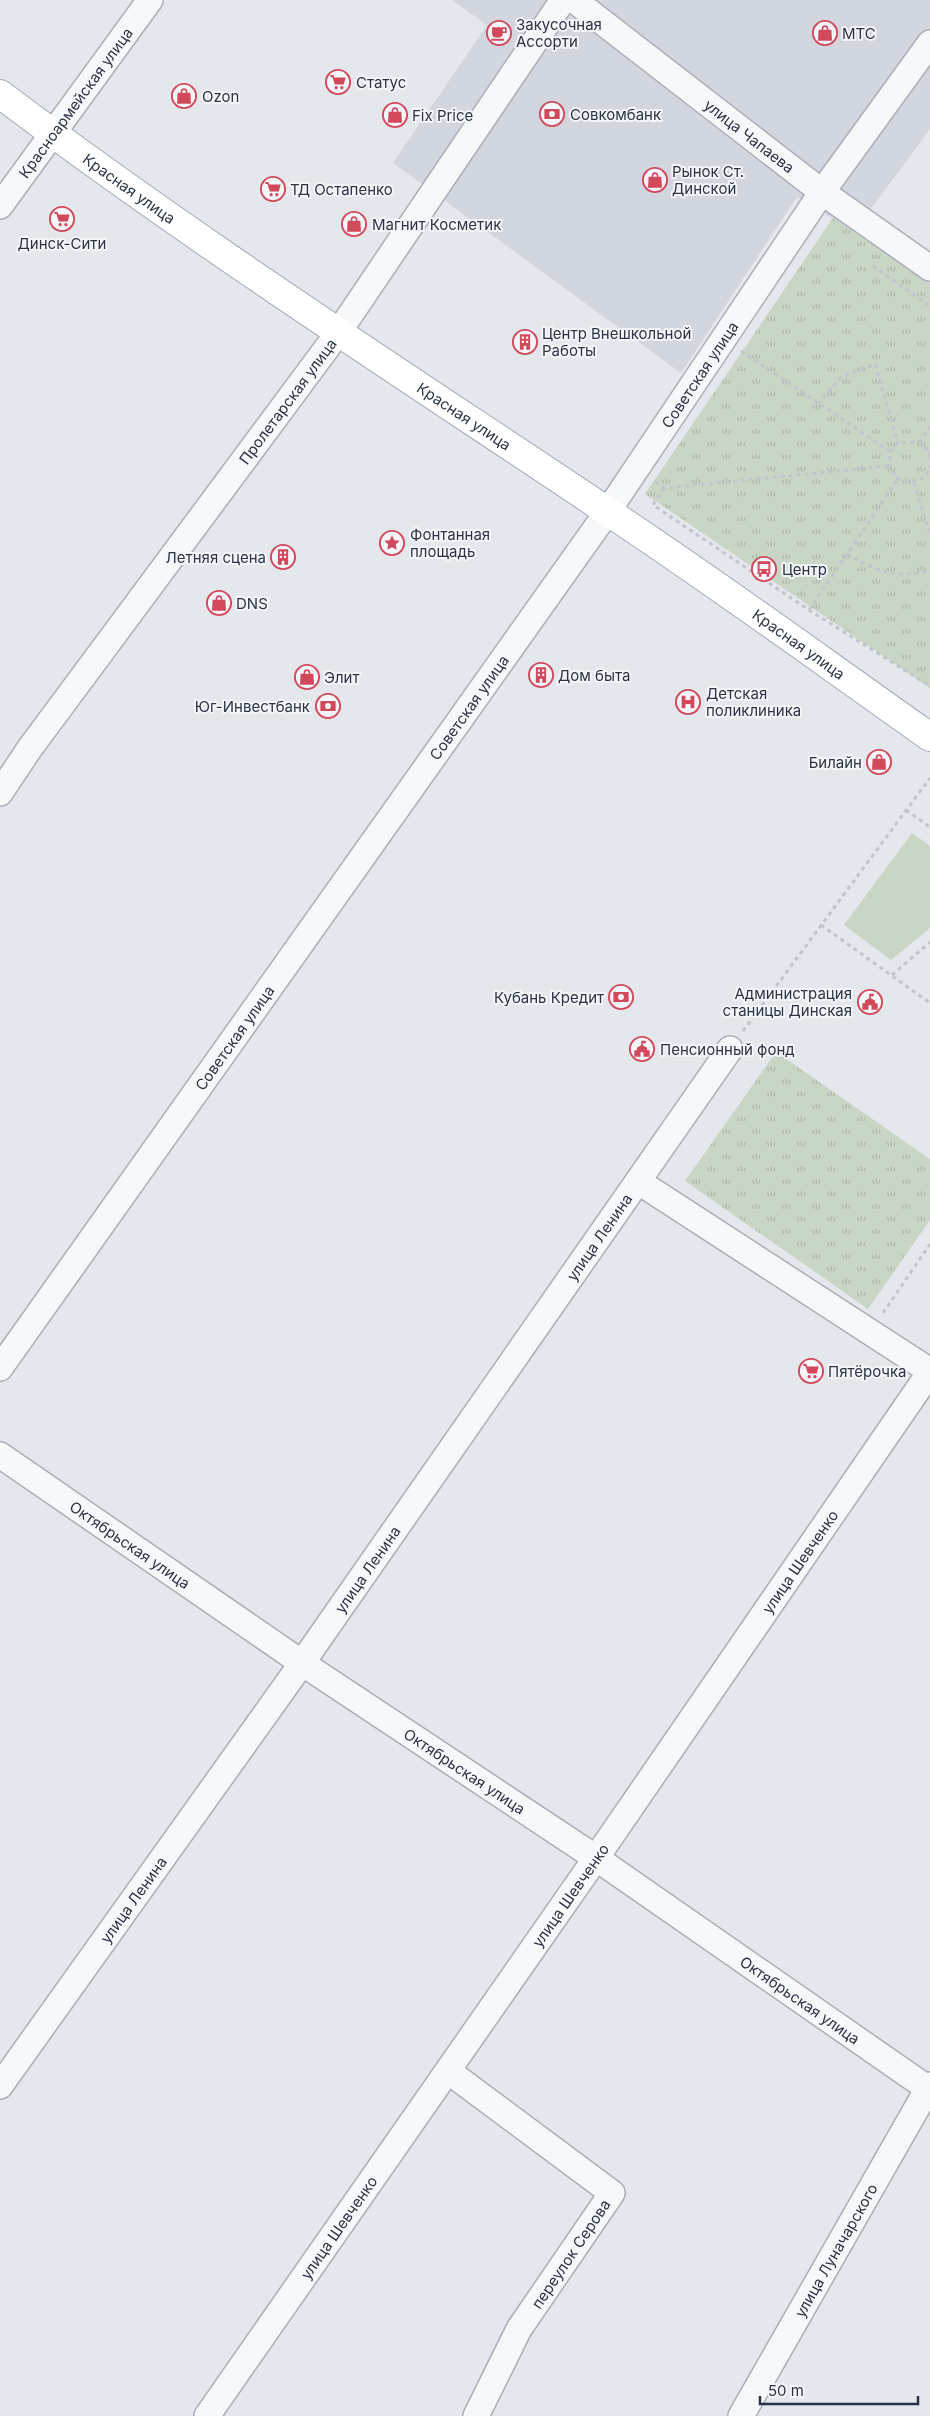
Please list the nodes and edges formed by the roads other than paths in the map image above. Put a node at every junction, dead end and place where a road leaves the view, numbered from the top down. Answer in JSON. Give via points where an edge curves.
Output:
{"nodes":[{"id":1,"x":150,"y":0,"type":"edge"},
{"id":2,"x":563,"y":0,"type":"edge"},
{"id":3,"x":574,"y":0,"type":"edge"},
{"id":4,"x":930,"y":43,"type":"edge"},
{"id":5,"x":0,"y":94,"type":"edge"},
{"id":6,"x":53,"y":134,"type":"junction"},
{"id":7,"x":822,"y":192,"type":"junction"},
{"id":8,"x":0,"y":206,"type":"edge"},
{"id":9,"x":930,"y":268,"type":"edge"},
{"id":10,"x":338,"y":333,"type":"junction"},
{"id":11,"x":608,"y":511,"type":"junction"},
{"id":12,"x":930,"y":737,"type":"edge"},
{"id":13,"x":0,"y":793,"type":"edge"},
{"id":14,"x":730,"y":1049,"type":"road end"},
{"id":15,"x":638,"y":1182,"type":"junction"},
{"id":16,"x":0,"y":1368,"type":"edge"},
{"id":17,"x":928,"y":1379,"type":"edge"},
{"id":18,"x":0,"y":1455,"type":"edge"},
{"id":19,"x":302,"y":1663,"type":"junction"},
{"id":20,"x":596,"y":1858,"type":"junction"},
{"id":21,"x":448,"y":2071,"type":"junction"},
{"id":22,"x":0,"y":2086,"type":"edge"},
{"id":23,"x":929,"y":2088,"type":"edge"},
{"id":24,"x":207,"y":2416,"type":"edge"},
{"id":25,"x":476,"y":2416,"type":"edge"},
{"id":26,"x":741,"y":2416,"type":"edge"}],
"edges":[{"from":1,"to":6,"type":"street","name":"Красноармейская улица"},
{"from":2,"to":10,"type":"street","name":"Пролетарская улица"},
{"from":3,"to":7,"type":"street","name":"улица Чапаева"},
{"from":4,"to":7,"type":"street","name":"Советская улица"},
{"from":5,"to":6,"type":"main road","name":"Красная улица"},
{"from":6,"to":8,"type":"street","name":"Красноармейская улица"},
{"from":6,"to":10,"type":"main road","name":"Красная улица"},
{"from":7,"to":9,"type":"street","name":"улица Чапаева"},
{"from":7,"to":11,"type":"street","name":"Советская улица"},
{"from":10,"to":11,"type":"main road","name":"Красная улица"},
{"from":10,"to":13,"type":"street","name":"Пролетарская улица"},
{"from":11,"to":12,"type":"main road","name":"Красная улица"},
{"from":11,"to":16,"type":"street","name":"Советская улица"},
{"from":14,"to":15,"type":"street","name":"улица Ленина"},
{"from":15,"to":17,"type":"street","via":[[870,1333]]},
{"from":15,"to":19,"type":"street","name":"улица Ленина"},
{"from":17,"to":20,"type":"street","name":"улица Шевченко"},
{"from":18,"to":19,"type":"street","name":"Октябрьская улица"},
{"from":19,"to":20,"type":"street","name":"Октябрьская улица"},
{"from":19,"to":22,"type":"street","name":"улица Ленина"},
{"from":20,"to":21,"type":"street","name":"улица Шевченко"},
{"from":20,"to":23,"type":"street","name":"Октябрьская улица"},
{"from":21,"to":24,"type":"street","name":"улица Шевченко"},
{"from":21,"to":25,"type":"street","name":"переулок Серова","via":[[612,2193],[519,2329]]},
{"from":23,"to":26,"type":"street","name":"улица Луначарского"}]}
